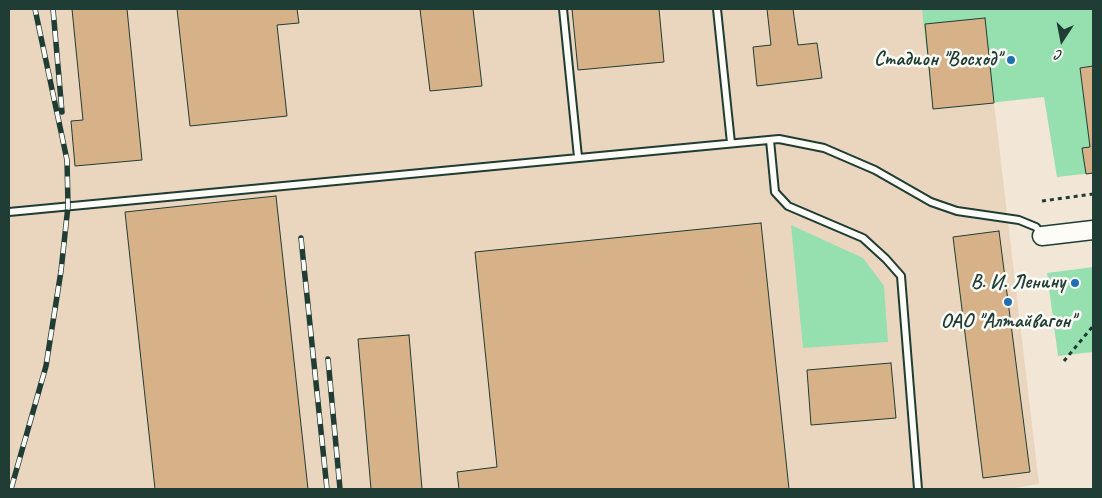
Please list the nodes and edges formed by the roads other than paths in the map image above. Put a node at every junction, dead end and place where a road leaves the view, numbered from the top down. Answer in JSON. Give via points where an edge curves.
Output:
{"nodes":[{"id":1,"x":563,"y":9,"type":"edge"},
{"id":2,"x":716,"y":9,"type":"edge"},
{"id":3,"x":770,"y":140,"type":"junction"},
{"id":4,"x":731,"y":143,"type":"junction"},
{"id":5,"x":578,"y":157,"type":"junction"},
{"id":6,"x":9,"y":212,"type":"edge"},
{"id":7,"x":1093,"y":230,"type":"edge"},
{"id":8,"x":1042,"y":236,"type":"joint"},
{"id":9,"x":918,"y":489,"type":"edge"}],
"edges":[{"from":1,"to":5,"type":"lane"},
{"from":2,"to":4,"type":"lane"},
{"from":3,"to":4,"type":"lane"},
{"from":3,"to":8,"type":"lane","via":[[824,148],[875,170],[931,202],[958,211],[1019,220],[1036,227]]},
{"from":3,"to":9,"type":"lane","via":[[775,192],[788,206],[862,238],[901,276]]},
{"from":4,"to":5,"type":"lane"},
{"from":5,"to":6,"type":"lane"},
{"from":7,"to":8,"type":"street"}]}
